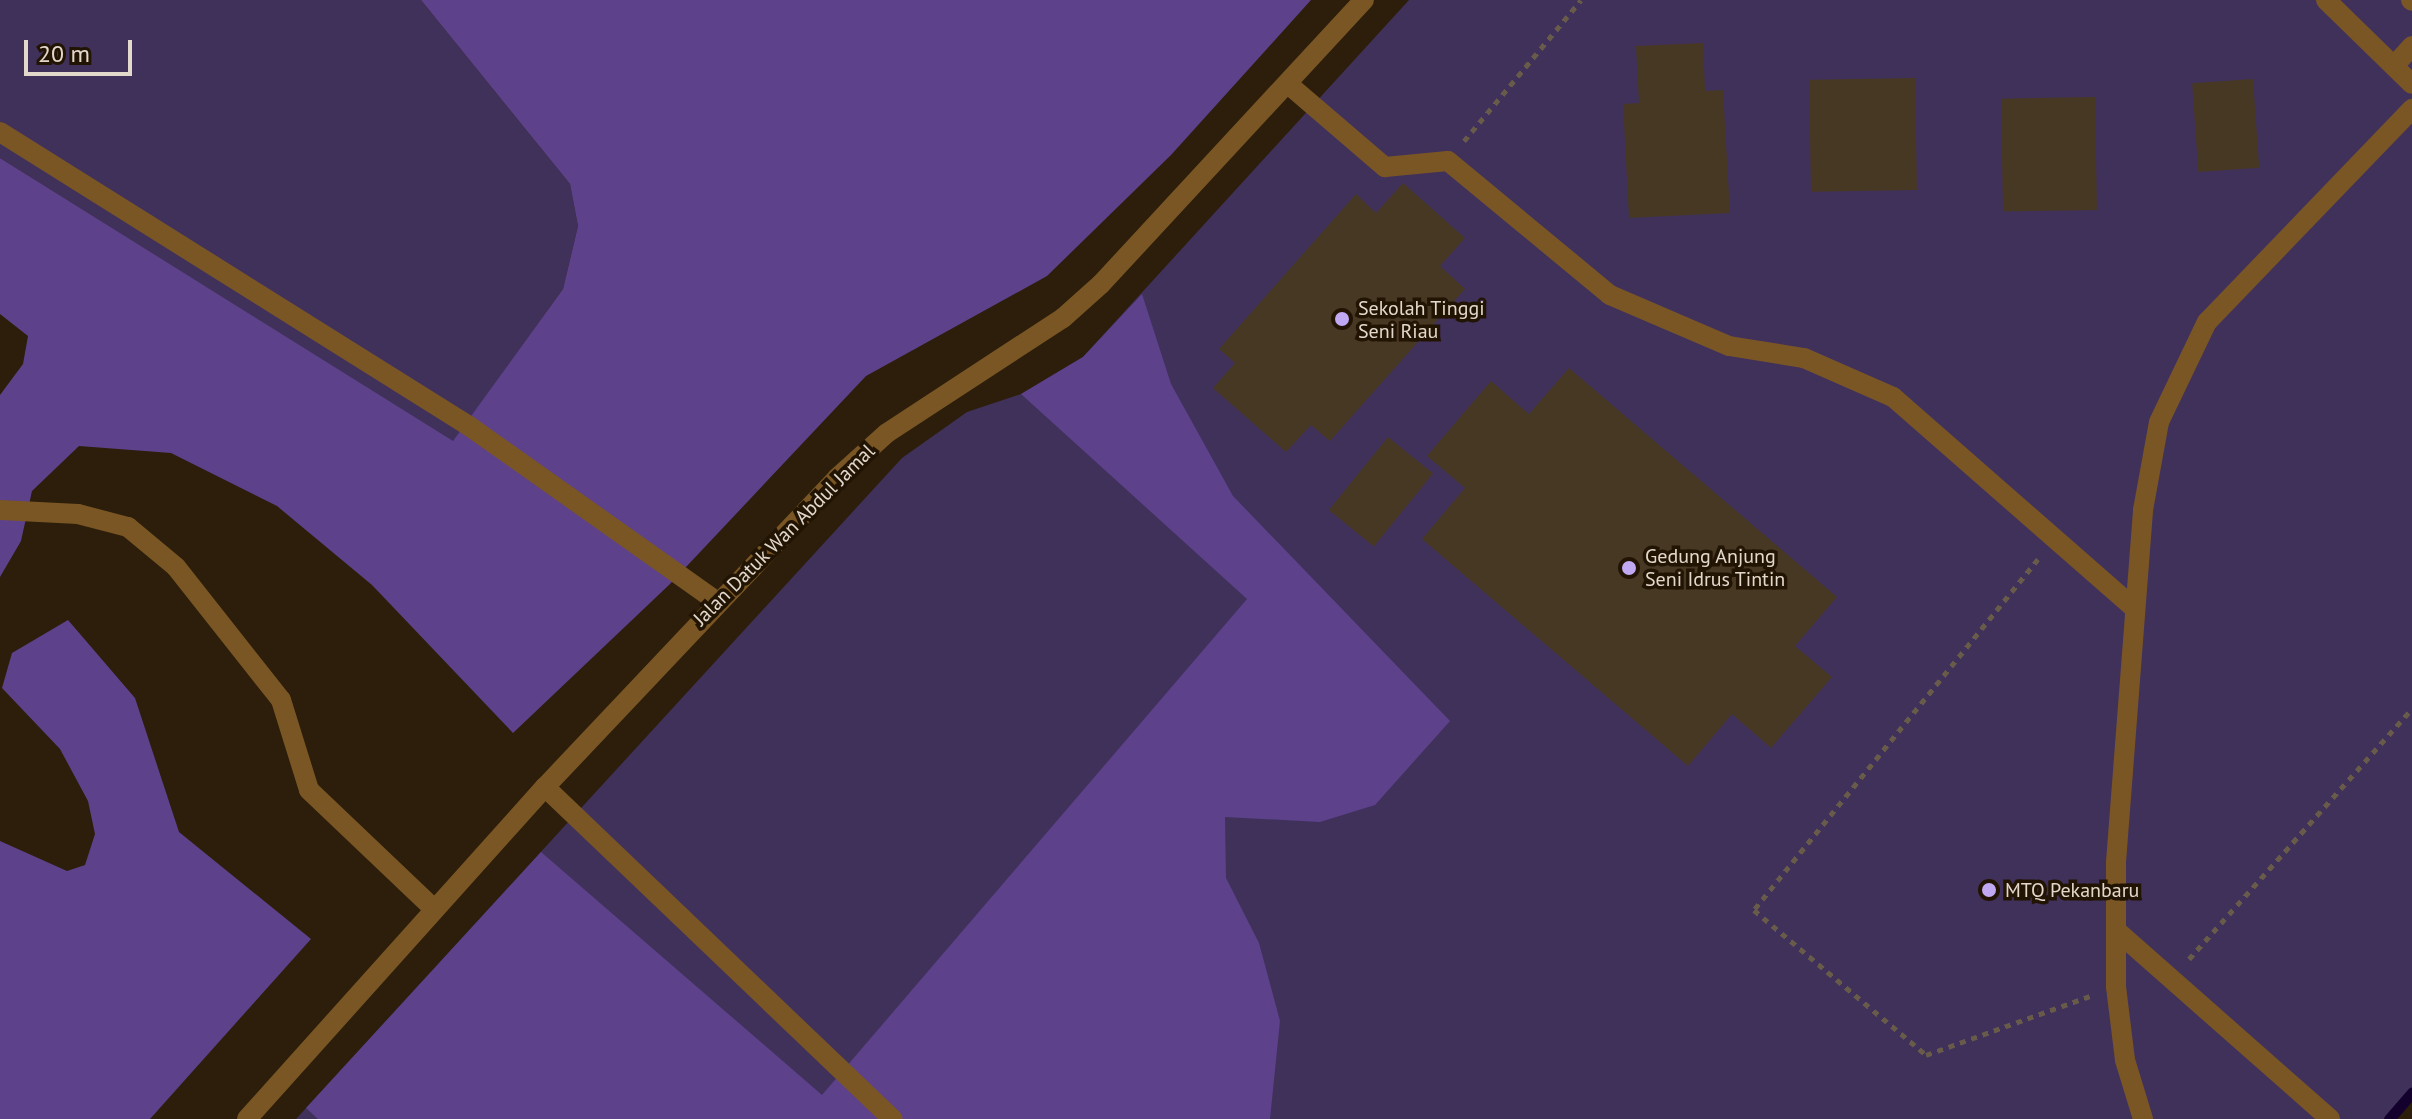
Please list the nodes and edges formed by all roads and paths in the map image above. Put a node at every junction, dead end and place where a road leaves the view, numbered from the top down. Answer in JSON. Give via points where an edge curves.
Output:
{"nodes":[{"id":1,"x":1364,"y":0,"type":"edge"},
{"id":2,"x":1581,"y":0,"type":"edge"},
{"id":3,"x":2326,"y":0,"type":"edge"},
{"id":4,"x":2412,"y":46,"type":"edge"},
{"id":5,"x":2394,"y":66,"type":"junction"},
{"id":6,"x":1288,"y":84,"type":"junction"},
{"id":7,"x":2412,"y":84,"type":"edge"},
{"id":8,"x":2412,"y":109,"type":"edge"},
{"id":9,"x":0,"y":132,"type":"edge"},
{"id":10,"x":1448,"y":161,"type":"junction"},
{"id":11,"x":0,"y":510,"type":"edge"},
{"id":12,"x":2053,"y":540,"type":"junction"},
{"id":13,"x":716,"y":601,"type":"junction"},
{"id":14,"x":2134,"y":608,"type":"junction"},
{"id":15,"x":2412,"y":709,"type":"edge"},
{"id":16,"x":545,"y":787,"type":"junction"},
{"id":17,"x":434,"y":909,"type":"junction"},
{"id":18,"x":2117,"y":931,"type":"junction"},
{"id":19,"x":2172,"y":979,"type":"junction"},
{"id":20,"x":2116,"y":987,"type":"junction"},
{"id":21,"x":247,"y":1119,"type":"edge"},
{"id":22,"x":893,"y":1119,"type":"edge"},
{"id":23,"x":2143,"y":1119,"type":"edge"},
{"id":24,"x":2330,"y":1119,"type":"edge"}],
"edges":[{"from":1,"to":6,"type":"street","name":"Jalan Datuk Wan Abdul Jamal"},
{"from":2,"to":10,"type":"path"},
{"from":3,"to":5,"type":"street"},
{"from":4,"to":5,"type":"street"},
{"from":5,"to":7,"type":"street"},
{"from":6,"to":10,"type":"street","via":[[1385,167]]},
{"from":6,"to":13,"type":"street","name":"Jalan Datuk Wan Abdul Jamal","via":[[1101,284],[1063,318],[887,433]]},
{"from":8,"to":14,"type":"street","via":[[2207,322],[2174,379],[2148,481]]},
{"from":9,"to":13,"type":"street","via":[[469,426]]},
{"from":10,"to":12,"type":"street","via":[[1610,295],[1729,346],[1804,358],[1893,397]]},
{"from":11,"to":17,"type":"street","via":[[78,514],[128,527],[176,567],[281,700],[309,790]]},
{"from":12,"to":14,"type":"street"},
{"from":12,"to":20,"type":"path","via":[[1754,910],[1926,1055]]},
{"from":13,"to":16,"type":"street","name":"Jalan Datuk Wan Abdul Jamal"},
{"from":14,"to":18,"type":"street"},
{"from":15,"to":19,"type":"path"},
{"from":16,"to":17,"type":"street","name":"Jalan Datuk Wan Abdul Jamal"},
{"from":16,"to":22,"type":"street"},
{"from":17,"to":21,"type":"street","name":"Jalan Datuk Wan Abdul Jamal"},
{"from":18,"to":19,"type":"street"},
{"from":18,"to":20,"type":"street"},
{"from":19,"to":24,"type":"street"},
{"from":20,"to":23,"type":"street","via":[[2125,1060]]}]}
